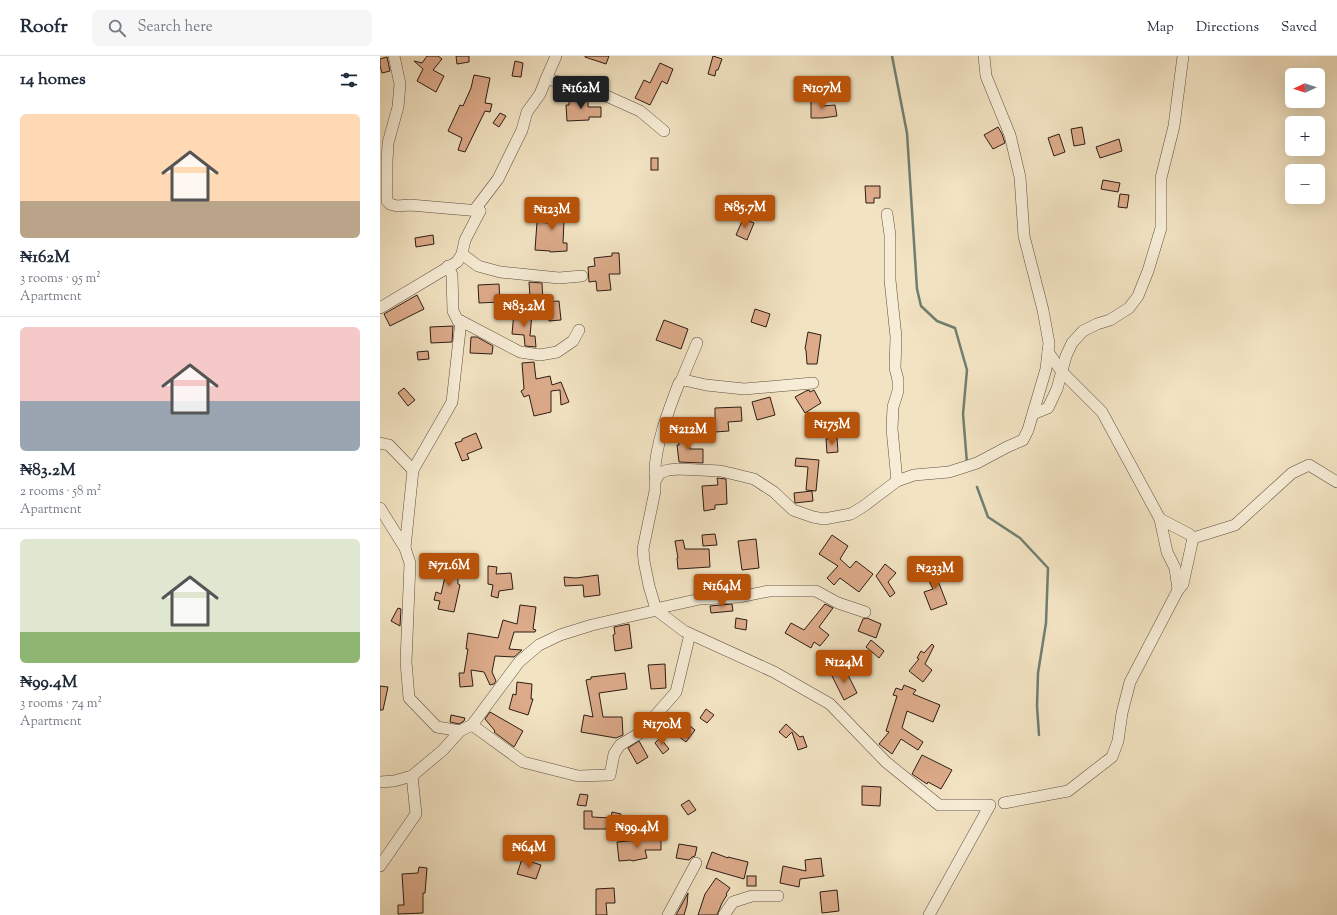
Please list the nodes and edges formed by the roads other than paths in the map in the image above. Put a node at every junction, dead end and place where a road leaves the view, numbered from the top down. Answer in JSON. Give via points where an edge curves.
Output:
{"nodes":[{"id":1,"x":394,"y":56,"type":"edge"},
{"id":2,"x":556,"y":56,"type":"edge"},
{"id":3,"x":984,"y":56,"type":"edge"},
{"id":4,"x":1183,"y":56,"type":"edge"},
{"id":5,"x":546,"y":79,"type":"junction"},
{"id":6,"x":664,"y":131,"type":"dead end"},
{"id":7,"x":480,"y":211,"type":"junction"},
{"id":8,"x":887,"y":214,"type":"dead end"},
{"id":9,"x":462,"y":254,"type":"junction"},
{"id":10,"x":448,"y":266,"type":"junction"},
{"id":11,"x":582,"y":276,"type":"dead end"},
{"id":12,"x":380,"y":308,"type":"edge"},
{"id":13,"x":461,"y":321,"type":"junction"},
{"id":14,"x":580,"y":330,"type":"dead end"},
{"id":15,"x":697,"y":343,"type":"dead end"},
{"id":16,"x":1048,"y":352,"type":"junction"},
{"id":17,"x":1062,"y":372,"type":"junction"},
{"id":18,"x":681,"y":381,"type":"junction"},
{"id":19,"x":813,"y":383,"type":"dead end"},
{"id":20,"x":1033,"y":414,"type":"junction"},
{"id":21,"x":380,"y":443,"type":"edge"},
{"id":22,"x":413,"y":470,"type":"junction"},
{"id":23,"x":657,"y":476,"type":"junction"},
{"id":24,"x":897,"y":481,"type":"junction"},
{"id":25,"x":1337,"y":482,"type":"edge"},
{"id":26,"x":380,"y":508,"type":"edge"},
{"id":27,"x":1160,"y":519,"type":"junction"},
{"id":28,"x":1193,"y":538,"type":"junction"},
{"id":29,"x":405,"y":548,"type":"junction"},
{"id":30,"x":1178,"y":590,"type":"junction"},
{"id":31,"x":655,"y":610,"type":"junction"},
{"id":32,"x":865,"y":612,"type":"dead end"},
{"id":33,"x":690,"y":634,"type":"junction"},
{"id":34,"x":472,"y":725,"type":"junction"},
{"id":35,"x":460,"y":731,"type":"junction"},
{"id":36,"x":412,"y":776,"type":"junction"},
{"id":37,"x":380,"y":782,"type":"edge"},
{"id":38,"x":1004,"y":803,"type":"dead end"},
{"id":39,"x":696,"y":863,"type":"dead end"},
{"id":40,"x":380,"y":866,"type":"edge"},
{"id":41,"x":778,"y":896,"type":"dead end"},
{"id":42,"x":668,"y":915,"type":"edge"},
{"id":43,"x":724,"y":915,"type":"edge"},
{"id":44,"x":929,"y":915,"type":"edge"}],
"edges":[{"from":1,"to":7,"type":"street","via":[[400,84],[398,107],[388,143],[387,201],[397,206]]},
{"from":2,"to":5,"type":"street"},
{"from":3,"to":16,"type":"street","via":[[986,76],[1010,135],[1020,177],[1024,236],[1043,310],[1049,343]]},
{"from":4,"to":17,"type":"street","via":[[1174,126],[1161,178],[1161,228],[1148,271],[1138,296],[1128,308],[1110,320],[1083,331],[1072,343]]},
{"from":5,"to":6,"type":"street","via":[[591,88],[640,111]]},
{"from":5,"to":7,"type":"street","via":[[540,94],[526,112],[522,130],[498,179],[476,208]]},
{"from":7,"to":9,"type":"street","via":[[465,240]]},
{"from":8,"to":24,"type":"street","via":[[896,337],[895,368],[898,380],[892,429]]},
{"from":9,"to":10,"type":"street","via":[[457,262]]},
{"from":9,"to":11,"type":"street","via":[[478,266],[500,272],[559,278]]},
{"from":10,"to":12,"type":"street"},
{"from":10,"to":13,"type":"street","via":[[452,275],[454,311],[458,321]]},
{"from":13,"to":14,"type":"street","via":[[520,352],[540,356],[556,352],[573,341]]},
{"from":13,"to":22,"type":"street","via":[[452,402]]},
{"from":15,"to":18,"type":"street"},
{"from":16,"to":17,"type":"street"},
{"from":16,"to":20,"type":"street","via":[[1046,369]]},
{"from":17,"to":20,"type":"street","via":[[1048,408]]},
{"from":17,"to":27,"type":"street","via":[[1102,412]]},
{"from":18,"to":19,"type":"street","via":[[744,389]]},
{"from":18,"to":23,"type":"street","via":[[670,406],[656,456]]},
{"from":20,"to":24,"type":"street","via":[[1023,440],[977,463],[949,472],[914,475]]},
{"from":21,"to":22,"type":"street","via":[[389,444]]},
{"from":22,"to":29,"type":"street"},
{"from":23,"to":24,"type":"street","via":[[668,470],[678,469],[721,471],[754,479],[774,492],[793,510],[824,519],[851,514]]},
{"from":23,"to":31,"type":"street","via":[[643,549]]},
{"from":25,"to":28,"type":"street","via":[[1309,465],[1292,473],[1235,525]]},
{"from":26,"to":29,"type":"street"},
{"from":27,"to":28,"type":"street"},
{"from":27,"to":30,"type":"street","via":[[1166,552],[1175,568]]},
{"from":28,"to":30,"type":"street","via":[[1183,584]]},
{"from":29,"to":35,"type":"street","via":[[410,563],[406,662],[409,698],[438,727]]},
{"from":30,"to":38,"type":"street","via":[[1130,682],[1118,741],[1112,757],[1068,791]]},
{"from":31,"to":32,"type":"street","via":[[700,599],[739,597],[769,591],[816,591],[838,603]]},
{"from":31,"to":33,"type":"street"},
{"from":31,"to":34,"type":"street","via":[[592,625],[539,645],[519,662]]},
{"from":33,"to":34,"type":"street","via":[[676,692],[640,733],[620,745],[614,754],[610,775],[578,776],[523,762]]},
{"from":33,"to":44,"type":"street","via":[[774,672],[830,704],[886,762],[939,805],[990,805]]},
{"from":34,"to":35,"type":"street"},
{"from":35,"to":36,"type":"street","via":[[443,750]]},
{"from":36,"to":37,"type":"street"},
{"from":36,"to":40,"type":"street","via":[[416,814]]},
{"from":39,"to":42,"type":"street"},
{"from":41,"to":43,"type":"street","via":[[752,896],[733,902]]}]}
